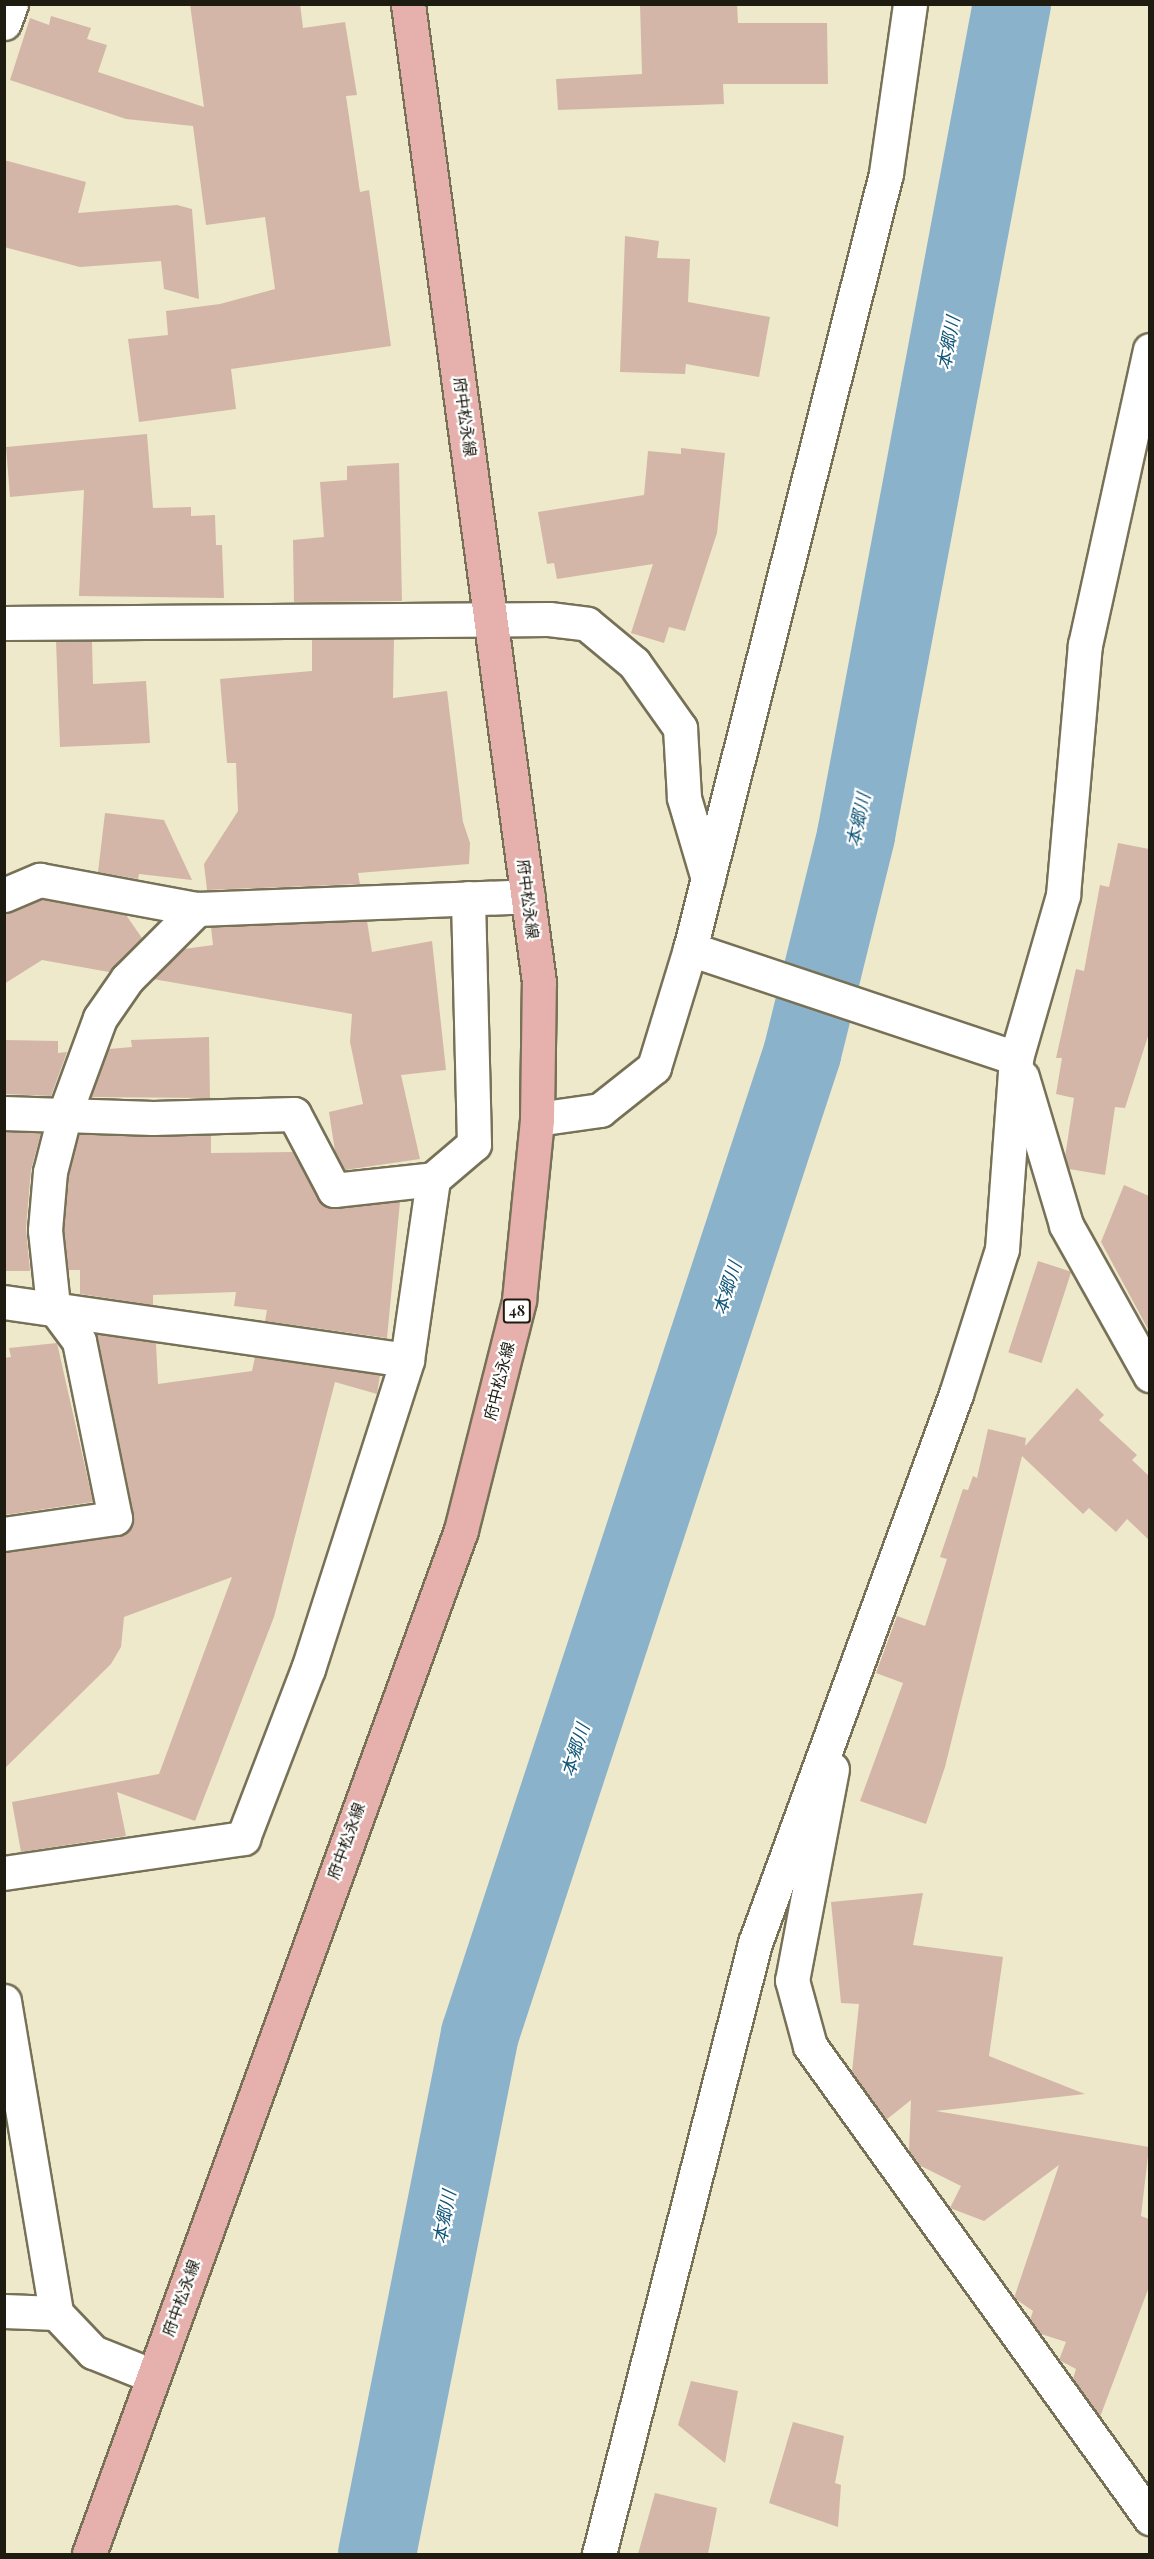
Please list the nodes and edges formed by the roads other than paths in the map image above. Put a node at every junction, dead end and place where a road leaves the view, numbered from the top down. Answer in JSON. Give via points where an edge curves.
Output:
{"nodes":[{"id":1,"x":11,"y":4,"type":"edge"},
{"id":2,"x":408,"y":4,"type":"edge"},
{"id":3,"x":910,"y":4,"type":"edge"},
{"id":4,"x":4,"y":23,"type":"edge"},
{"id":5,"x":1149,"y":350,"type":"edge"},
{"id":6,"x":493,"y":620,"type":"junction"},
{"id":7,"x":4,"y":623,"type":"edge"},
{"id":8,"x":708,"y":879,"type":"junction"},
{"id":9,"x":4,"y":895,"type":"edge"},
{"id":10,"x":528,"y":896,"type":"junction"},
{"id":11,"x":468,"y":898,"type":"junction"},
{"id":12,"x":197,"y":909,"type":"junction"},
{"id":13,"x":690,"y":949,"type":"junction"},
{"id":14,"x":1016,"y":1058,"type":"junction"},
{"id":15,"x":4,"y":1113,"type":"edge"},
{"id":16,"x":65,"y":1113,"type":"junction"},
{"id":17,"x":537,"y":1119,"type":"junction"},
{"id":18,"x":433,"y":1179,"type":"junction"},
{"id":19,"x":4,"y":1302,"type":"edge"},
{"id":20,"x":53,"y":1306,"type":"junction"},
{"id":21,"x":407,"y":1360,"type":"junction"},
{"id":22,"x":1149,"y":1375,"type":"edge"},
{"id":23,"x":4,"y":1534,"type":"edge"},
{"id":24,"x":822,"y":1783,"type":"junction"},
{"id":25,"x":4,"y":1873,"type":"edge"},
{"id":26,"x":4,"y":2001,"type":"edge"},
{"id":27,"x":4,"y":2311,"type":"edge"},
{"id":28,"x":56,"y":2313,"type":"junction"},
{"id":29,"x":153,"y":2376,"type":"junction"},
{"id":30,"x":1149,"y":2518,"type":"edge"},
{"id":31,"x":89,"y":2554,"type":"edge"},
{"id":32,"x":599,"y":2554,"type":"edge"}],
"edges":[{"from":1,"to":4,"type":"street"},
{"from":2,"to":6,"type":"main road","name":"府中松永線","number":"48"},
{"from":3,"to":8,"type":"street","via":[[886,173]]},
{"from":5,"to":14,"type":"street","via":[[1085,645],[1063,895]]},
{"from":6,"to":7,"type":"street"},
{"from":6,"to":8,"type":"street","via":[[549,619],[587,624],[634,663],[680,728],[684,798]]},
{"from":6,"to":10,"type":"main road","name":"府中松永線","number":"48"},
{"from":8,"to":13,"type":"street"},
{"from":9,"to":12,"type":"street","via":[[39,880]]},
{"from":10,"to":11,"type":"street"},
{"from":10,"to":17,"type":"main road","name":"府中松永線","number":"48","via":[[539,982]]},
{"from":11,"to":12,"type":"street"},
{"from":11,"to":18,"type":"street","via":[[474,1144]]},
{"from":12,"to":16,"type":"street","via":[[127,979],[100,1018]]},
{"from":13,"to":14,"type":"street"},
{"from":13,"to":17,"type":"street","via":[[654,1067],[600,1110]]},
{"from":14,"to":22,"type":"street","via":[[1066,1225]]},
{"from":14,"to":24,"type":"street","via":[[1002,1249],[956,1394],[837,1716]]},
{"from":15,"to":16,"type":"street"},
{"from":16,"to":18,"type":"street","via":[[153,1118],[294,1114],[334,1190]]},
{"from":16,"to":20,"type":"street","via":[[50,1172],[45,1230]]},
{"from":17,"to":29,"type":"main road","name":"府中松永線","number":"48","via":[[519,1300],[460,1530]]},
{"from":18,"to":21,"type":"street"},
{"from":19,"to":20,"type":"street"},
{"from":20,"to":21,"type":"street"},
{"from":20,"to":23,"type":"street","via":[[79,1341],[115,1518]]},
{"from":21,"to":25,"type":"street","via":[[308,1669],[243,1838]]},
{"from":24,"to":30,"type":"street","via":[[792,1980],[810,2046]]},
{"from":24,"to":32,"type":"street","via":[[755,1942]]},
{"from":26,"to":28,"type":"street"},
{"from":27,"to":28,"type":"street"},
{"from":28,"to":29,"type":"street","via":[[93,2352]]},
{"from":29,"to":31,"type":"main road","name":"府中松永線","number":"48"}]}
